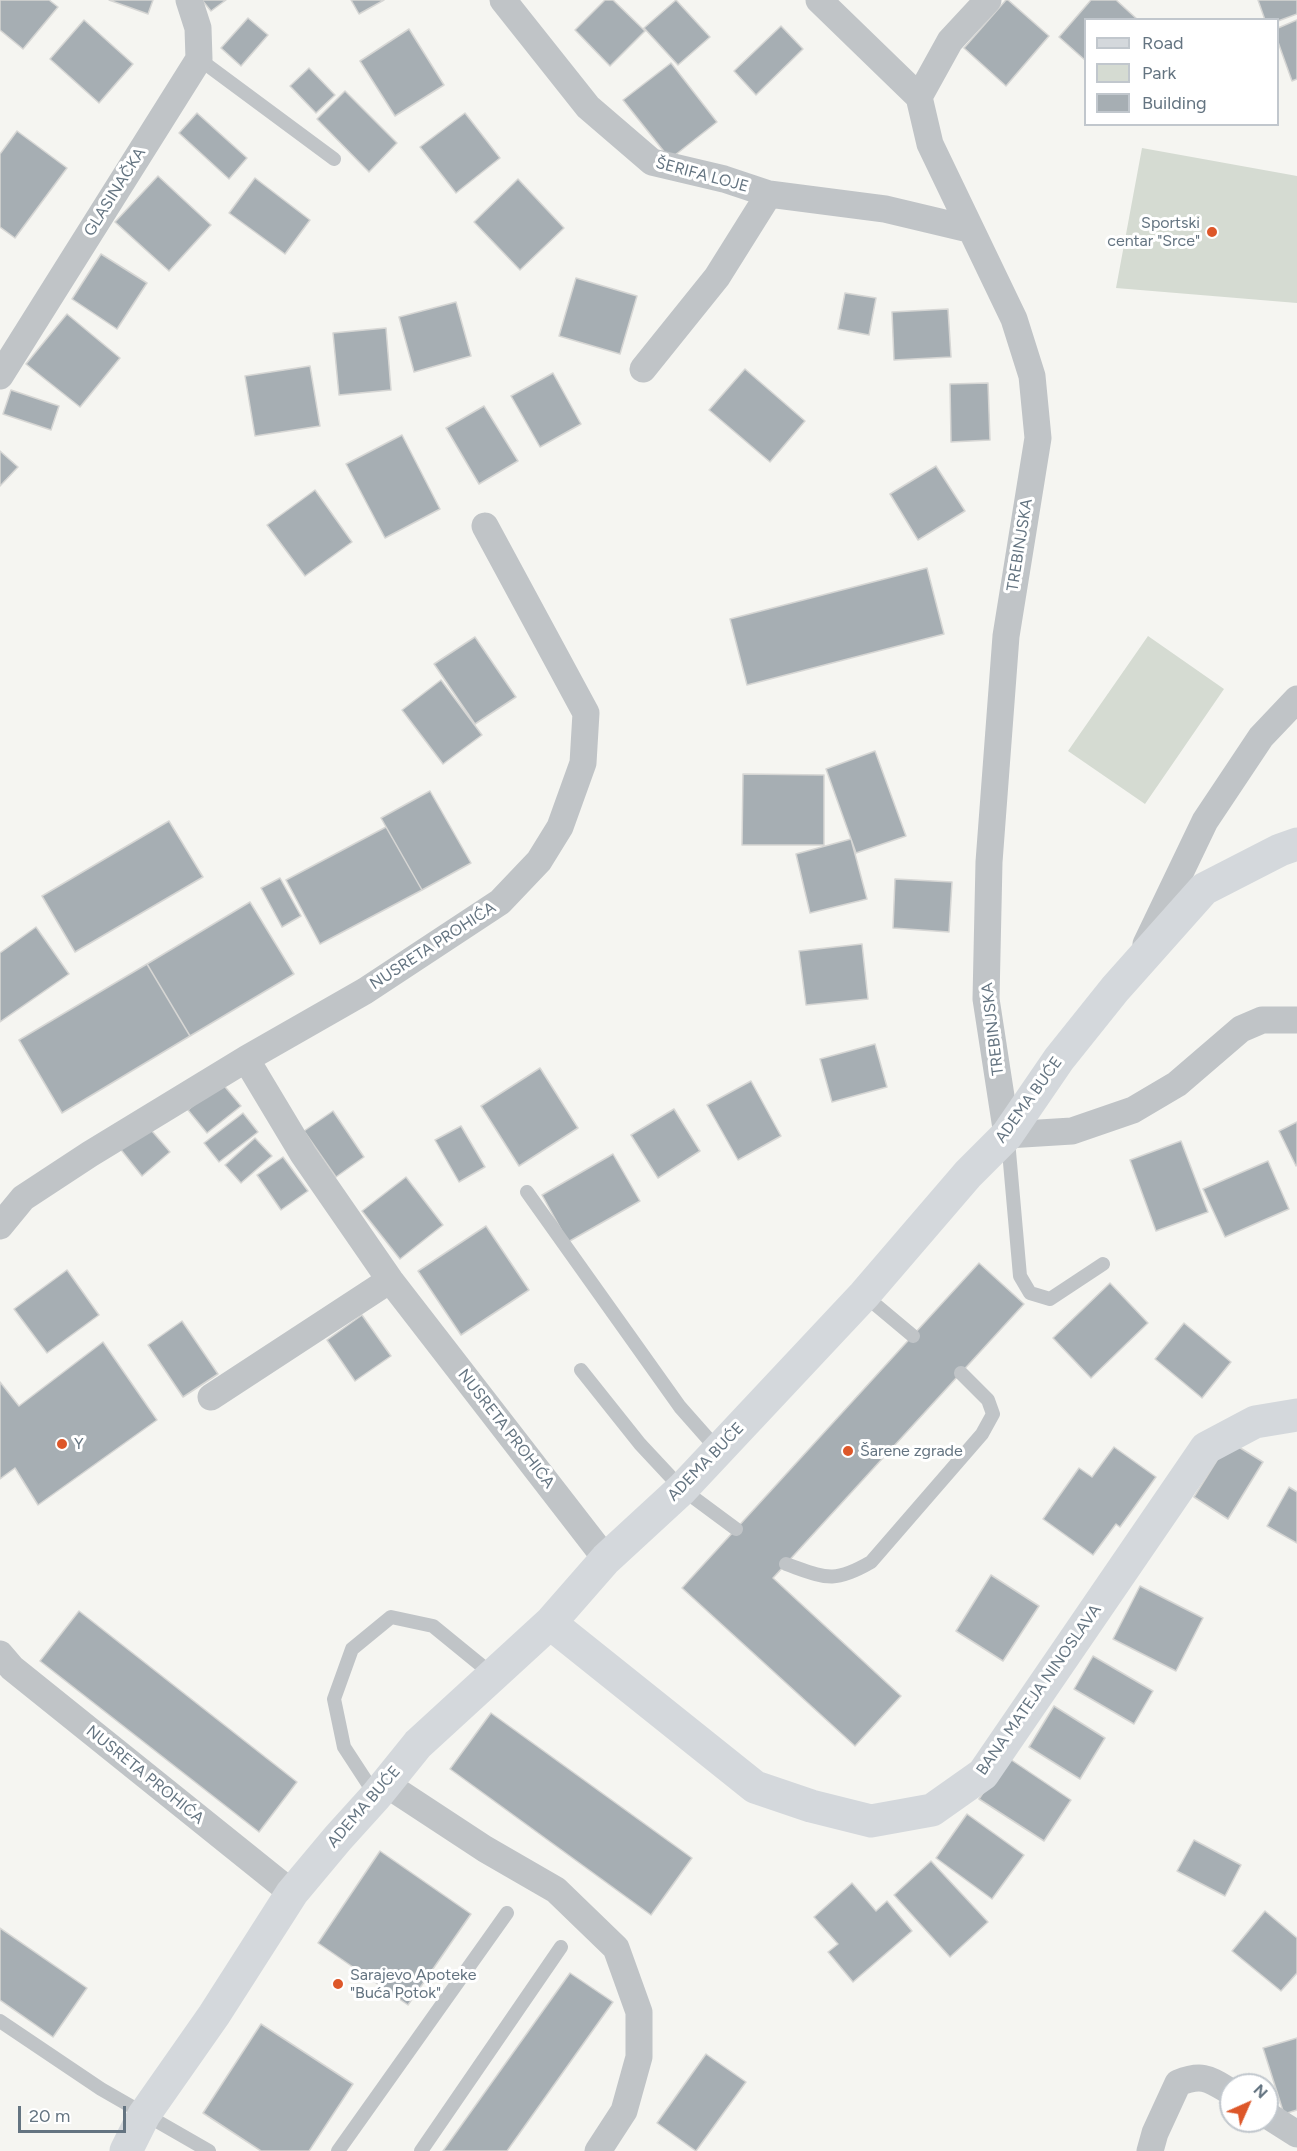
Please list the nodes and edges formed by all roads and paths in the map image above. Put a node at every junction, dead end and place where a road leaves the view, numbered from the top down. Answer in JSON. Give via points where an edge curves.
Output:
{"nodes":[{"id":1,"x":189,"y":0,"type":"edge"},
{"id":2,"x":504,"y":0,"type":"edge"},
{"id":3,"x":819,"y":0,"type":"edge"},
{"id":4,"x":988,"y":0,"type":"edge"},
{"id":5,"x":199,"y":60,"type":"junction"},
{"id":6,"x":919,"y":97,"type":"junction"},
{"id":7,"x":334,"y":159,"type":"dead end"},
{"id":8,"x":769,"y":194,"type":"junction"},
{"id":9,"x":969,"y":229,"type":"junction"},
{"id":10,"x":643,"y":369,"type":"dead end"},
{"id":11,"x":0,"y":376,"type":"edge"},
{"id":12,"x":485,"y":526,"type":"dead end"},
{"id":13,"x":1297,"y":699,"type":"edge"},
{"id":14,"x":1297,"y":844,"type":"edge"},
{"id":15,"x":1137,"y":964,"type":"junction"},
{"id":16,"x":1297,"y":1020,"type":"edge"},
{"id":17,"x":246,"y":1059,"type":"junction"},
{"id":18,"x":1007,"y":1135,"type":"junction"},
{"id":19,"x":527,"y":1192,"type":"dead end"},
{"id":20,"x":0,"y":1226,"type":"edge"},
{"id":21,"x":1103,"y":1263,"type":"dead end"},
{"id":22,"x":390,"y":1280,"type":"junction"},
{"id":23,"x":864,"y":1295,"type":"junction"},
{"id":24,"x":913,"y":1336,"type":"dead end"},
{"id":25,"x":581,"y":1370,"type":"dead end"},
{"id":26,"x":960,"y":1373,"type":"dead end"},
{"id":27,"x":211,"y":1397,"type":"dead end"},
{"id":28,"x":1297,"y":1415,"type":"edge"},
{"id":29,"x":718,"y":1449,"type":"junction"},
{"id":30,"x":682,"y":1489,"type":"junction"},
{"id":31,"x":736,"y":1529,"type":"dead end"},
{"id":32,"x":606,"y":1559,"type":"junction"},
{"id":33,"x":786,"y":1564,"type":"dead end"},
{"id":34,"x":550,"y":1623,"type":"junction"},
{"id":35,"x":0,"y":1654,"type":"edge"},
{"id":36,"x":493,"y":1675,"type":"junction"},
{"id":37,"x":381,"y":1790,"type":"junction"},
{"id":38,"x":292,"y":1893,"type":"junction"},
{"id":39,"x":507,"y":1913,"type":"dead end"},
{"id":40,"x":561,"y":1947,"type":"dead end"},
{"id":41,"x":0,"y":2021,"type":"edge"},
{"id":42,"x":1219,"y":2085,"type":"edge"},
{"id":43,"x":144,"y":2115,"type":"junction"},
{"id":44,"x":1279,"y":2123,"type":"edge"},
{"id":45,"x":1297,"y":2134,"type":"edge"},
{"id":46,"x":126,"y":2151,"type":"edge"},
{"id":47,"x":209,"y":2151,"type":"edge"},
{"id":48,"x":338,"y":2151,"type":"edge"},
{"id":49,"x":421,"y":2151,"type":"edge"},
{"id":50,"x":598,"y":2151,"type":"edge"},
{"id":51,"x":1150,"y":2151,"type":"edge"}],
"edges":[{"from":1,"to":5,"type":"street","via":[[198,28]]},
{"from":2,"to":8,"type":"street","name":"ŠERIFA LOJE","via":[[588,107],[652,162]]},
{"from":3,"to":6,"type":"street"},
{"from":4,"to":6,"type":"street","via":[[950,41]]},
{"from":5,"to":7,"type":"lane"},
{"from":5,"to":11,"type":"street","name":"GLASINAČKA"},
{"from":6,"to":9,"type":"street","name":"TREBINJSKA","via":[[930,144]]},
{"from":8,"to":9,"type":"street","name":"ŠERIFA LOJE","via":[[885,209]]},
{"from":8,"to":10,"type":"street","via":[[717,277]]},
{"from":9,"to":18,"type":"street","name":"TREBINJSKA","via":[[1014,319],[1032,376],[1038,438],[1006,636],[989,862],[986,999]]},
{"from":12,"to":17,"type":"street","name":"NUSRETA PROHIĆA","via":[[586,712],[583,762],[560,827],[539,861],[500,902],[365,991]]},
{"from":13,"to":15,"type":"street","via":[[1261,736],[1205,821]]},
{"from":14,"to":15,"type":"street","name":"ADEMA BUĆE","via":[[1204,888]]},
{"from":15,"to":18,"type":"street","name":"ADEMA BUĆE","via":[[1059,1059]]},
{"from":16,"to":18,"type":"street","via":[[1262,1020],[1241,1029],[1177,1084],[1134,1110],[1072,1131]]},
{"from":17,"to":20,"type":"street","name":"NUSRETA PROHIĆA","via":[[23,1198]]},
{"from":17,"to":22,"type":"street","name":"NUSRETA PROHIĆA","via":[[303,1154]]},
{"from":18,"to":21,"type":"lane","via":[[1020,1276],[1030,1293],[1050,1299]]},
{"from":18,"to":23,"type":"street","name":"ADEMA BUĆE","via":[[968,1174]]},
{"from":19,"to":29,"type":"lane","via":[[680,1407]]},
{"from":22,"to":27,"type":"street"},
{"from":22,"to":32,"type":"street","name":"NUSRETA PROHIĆA"},
{"from":23,"to":24,"type":"lane"},
{"from":23,"to":29,"type":"street","name":"ADEMA BUĆE"},
{"from":25,"to":30,"type":"lane"},
{"from":26,"to":33,"type":"lane","via":[[988,1400],[993,1414],[982,1434],[872,1562],[849,1574],[823,1577]]},
{"from":28,"to":34,"type":"street","name":"BANA MATEJA NINOSLAVA","via":[[1255,1422],[1206,1448],[983,1774],[932,1810],[871,1821],[754,1787]]},
{"from":29,"to":30,"type":"street","name":"ADEMA BUĆE"},
{"from":30,"to":31,"type":"lane"},
{"from":30,"to":32,"type":"street","name":"ADEMA BUĆE"},
{"from":32,"to":34,"type":"street","name":"ADEMA BUĆE"},
{"from":34,"to":36,"type":"street","name":"ADEMA BUĆE"},
{"from":35,"to":38,"type":"street","name":"NUSRETA PROHIĆA","via":[[12,1668]]},
{"from":36,"to":37,"type":"street","name":"ADEMA BUĆE","via":[[417,1744]]},
{"from":36,"to":37,"type":"lane","via":[[433,1626],[391,1617],[352,1649],[333,1699],[344,1747]]},
{"from":37,"to":38,"type":"street","name":"ADEMA BUĆE"},
{"from":37,"to":50,"type":"street","via":[[556,1890],[616,1948],[639,2012],[639,2057],[624,2111]]},
{"from":38,"to":43,"type":"street","name":"ADEMA BUĆE"},
{"from":39,"to":48,"type":"lane"},
{"from":40,"to":49,"type":"lane"},
{"from":41,"to":43,"type":"lane"},
{"from":42,"to":51,"type":"street","via":[[1194,2076],[1178,2084]]},
{"from":43,"to":46,"type":"street","name":"ADEMA BUĆE"},
{"from":43,"to":47,"type":"lane"},
{"from":44,"to":45,"type":"street"}]}
